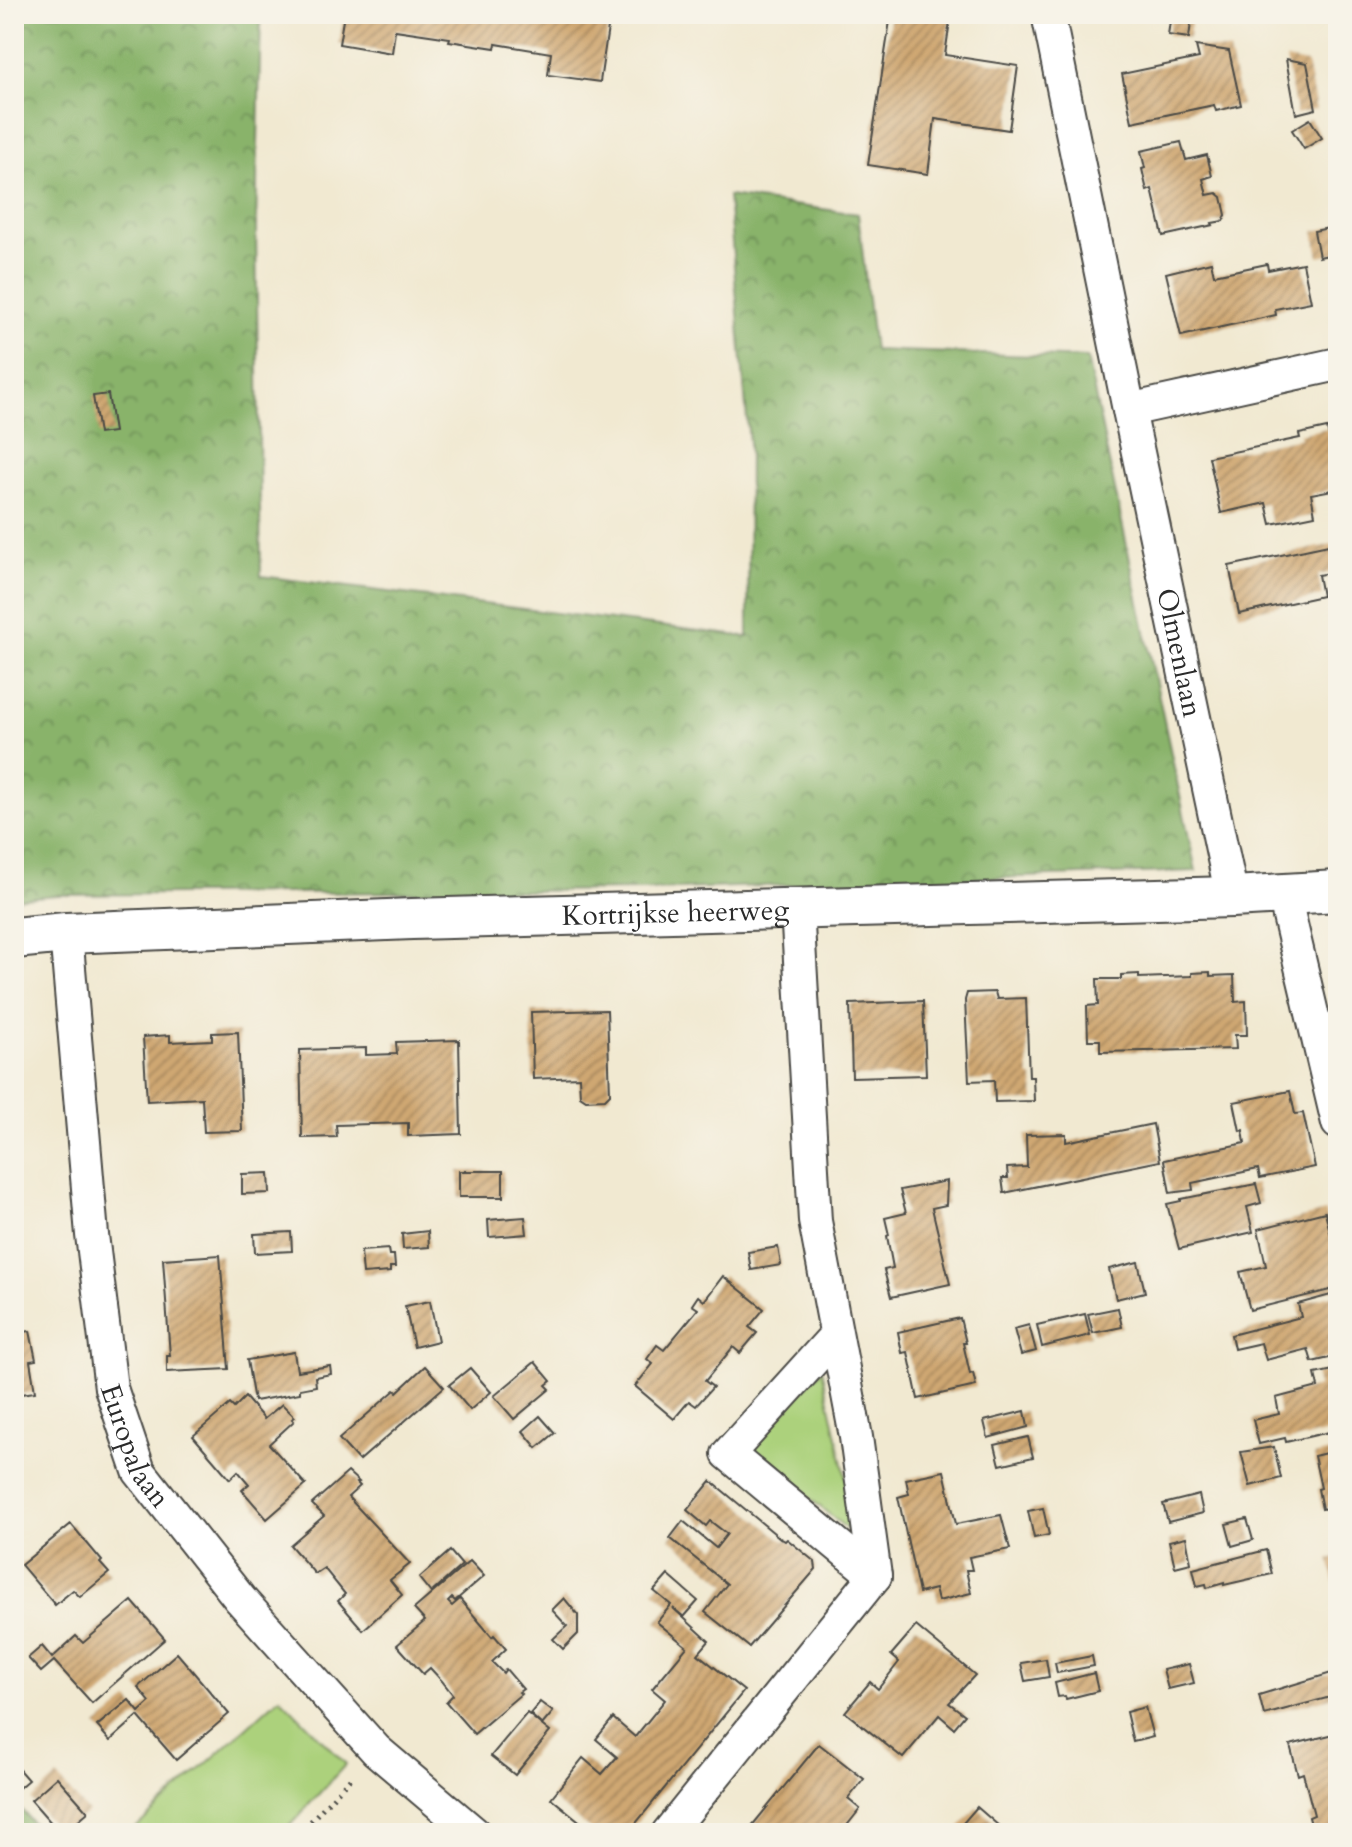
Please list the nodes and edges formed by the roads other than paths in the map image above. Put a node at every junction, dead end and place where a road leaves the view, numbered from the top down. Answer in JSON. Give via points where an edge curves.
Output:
{"nodes":[{"id":1,"x":1048,"y":14,"type":"edge"},
{"id":2,"x":1338,"y":364,"type":"edge"},
{"id":3,"x":1129,"y":410,"type":"junction"},
{"id":4,"x":1338,"y":891,"type":"edge"},
{"id":5,"x":1284,"y":895,"type":"junction"},
{"id":6,"x":1232,"y":897,"type":"junction"},
{"id":7,"x":797,"y":908,"type":"junction"},
{"id":8,"x":66,"y":933,"type":"junction"},
{"id":9,"x":14,"y":938,"type":"edge"},
{"id":10,"x":1338,"y":1123,"type":"edge"},
{"id":11,"x":836,"y":1335,"type":"junction"},
{"id":12,"x":875,"y":1576,"type":"junction"},
{"id":13,"x":474,"y":1833,"type":"edge"},
{"id":14,"x":668,"y":1833,"type":"edge"}],
"edges":[{"from":1,"to":3,"type":"street","name":"Olmenlaan"},
{"from":2,"to":3,"type":"street"},
{"from":3,"to":6,"type":"street","name":"Olmenlaan"},
{"from":4,"to":5,"type":"street","name":"Kortrijkse heerweg"},
{"from":5,"to":6,"type":"street","name":"Kortrijkse heerweg"},
{"from":5,"to":10,"type":"street"},
{"from":6,"to":7,"type":"street","name":"Kortrijkse heerweg"},
{"from":7,"to":8,"type":"street","name":"Kortrijkse heerweg"},
{"from":7,"to":11,"type":"street","via":[[815,1221]]},
{"from":8,"to":9,"type":"street","name":"Kortrijkse heerweg"},
{"from":8,"to":13,"type":"street","name":"Europalaan","via":[[111,1388],[139,1471],[240,1599],[376,1750]]},
{"from":11,"to":12,"type":"street"},
{"from":11,"to":12,"type":"street","via":[[728,1454]]},
{"from":12,"to":14,"type":"street"}]}
